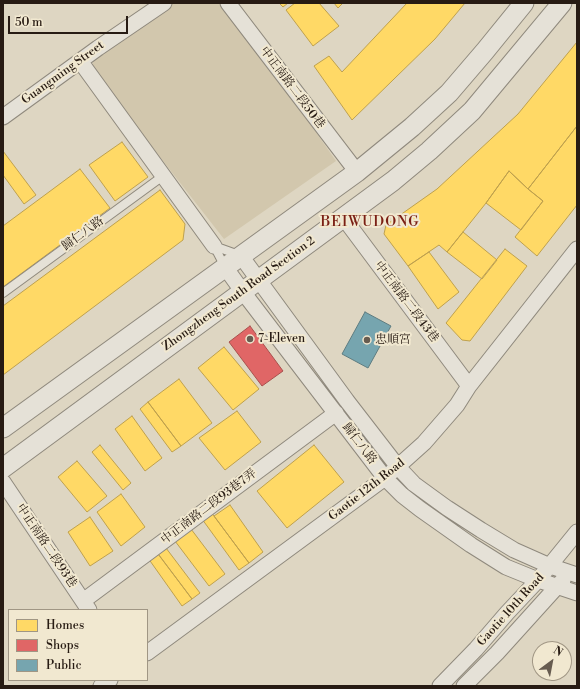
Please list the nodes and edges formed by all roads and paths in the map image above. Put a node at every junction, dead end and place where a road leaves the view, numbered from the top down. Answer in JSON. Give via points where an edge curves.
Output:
{"nodes":[{"id":1,"x":164,"y":3,"type":"edge"},
{"id":2,"x":228,"y":3,"type":"edge"},
{"id":3,"x":524,"y":3,"type":"edge"},
{"id":4,"x":562,"y":3,"type":"edge"},
{"id":5,"x":80,"y":61,"type":"junction"},
{"id":6,"x":3,"y":117,"type":"edge"},
{"id":7,"x":357,"y":172,"type":"junction"},
{"id":8,"x":163,"y":176,"type":"junction"},
{"id":9,"x":343,"y":217,"type":"junction"},
{"id":10,"x":214,"y":246,"type":"junction"},
{"id":11,"x":577,"y":249,"type":"edge"},
{"id":12,"x":241,"y":256,"type":"junction"},
{"id":13,"x":225,"y":267,"type":"junction"},
{"id":14,"x":258,"y":280,"type":"junction"},
{"id":15,"x":243,"y":292,"type":"junction"},
{"id":16,"x":3,"y":293,"type":"edge"},
{"id":17,"x":469,"y":386,"type":"junction"},
{"id":18,"x":336,"y":413,"type":"junction"},
{"id":19,"x":3,"y":428,"type":"edge"},
{"id":20,"x":398,"y":467,"type":"junction"},
{"id":21,"x":3,"y":468,"type":"edge"},
{"id":22,"x":385,"y":478,"type":"junction"},
{"id":23,"x":3,"y":482,"type":"edge"},
{"id":24,"x":577,"y":532,"type":"edge"},
{"id":25,"x":550,"y":566,"type":"junction"},
{"id":26,"x":575,"y":571,"type":"edge"},
{"id":27,"x":538,"y":580,"type":"junction"},
{"id":28,"x":557,"y":587,"type":"junction"},
{"id":29,"x":577,"y":593,"type":"edge"},
{"id":30,"x":86,"y":605,"type":"edge"},
{"id":31,"x":148,"y":652,"type":"edge"},
{"id":32,"x":440,"y":686,"type":"edge"},
{"id":33,"x":464,"y":686,"type":"edge"}],
"edges":[{"from":1,"to":5,"type":"street","name":"Guangming Street"},
{"from":2,"to":7,"type":"street","name":"中正南路二段50巷"},
{"from":3,"to":7,"type":"street","via":[[448,93],[412,127]]},
{"from":4,"to":9,"type":"street","name":"Zhongzheng South Road Section 2","via":[[472,111],[399,176]]},
{"from":5,"to":6,"type":"street","name":"Guangming Street"},
{"from":5,"to":8,"type":"street"},
{"from":7,"to":12,"type":"street"},
{"from":8,"to":10,"type":"street"},
{"from":8,"to":16,"type":"lane","name":"歸仁八路"},
{"from":9,"to":14,"type":"street","name":"Zhongzheng South Road Section 2"},
{"from":9,"to":17,"type":"street","name":"中正南路二段43巷"},
{"from":10,"to":12,"type":"lane"},
{"from":10,"to":13,"type":"lane"},
{"from":11,"to":17,"type":"street","name":"Gaotie 12th Road"},
{"from":12,"to":13,"type":"street"},
{"from":12,"to":14,"type":"street","name":"歸仁八路"},
{"from":13,"to":15,"type":"street","name":"歸仁八路"},
{"from":13,"to":19,"type":"street"},
{"from":14,"to":15,"type":"street","name":"Zhongzheng South Road Section 2"},
{"from":14,"to":20,"type":"street","name":"歸仁八路"},
{"from":15,"to":18,"type":"street","name":"歸仁八路"},
{"from":15,"to":21,"type":"street","name":"Zhongzheng South Road Section 2"},
{"from":17,"to":20,"type":"street","name":"Gaotie 12th Road","via":[[457,405],[424,443]]},
{"from":18,"to":22,"type":"street","name":"歸仁八路"},
{"from":18,"to":30,"type":"street","name":"中正南路二段93巷7弄"},
{"from":20,"to":22,"type":"street","name":"Gaotie 12th Road"},
{"from":20,"to":25,"type":"street","name":"歸仁八路","via":[[414,484],[447,508],[514,550]]},
{"from":22,"to":27,"type":"street","name":"歸仁八路","via":[[402,495],[471,545],[506,567]]},
{"from":22,"to":31,"type":"street","name":"Gaotie 12th Road"},
{"from":23,"to":30,"type":"street","name":"中正南路二段93巷"},
{"from":24,"to":25,"type":"street","name":"Gaotie 10th Road"},
{"from":25,"to":26,"type":"street","name":"歸仁八路"},
{"from":25,"to":27,"type":"street","name":"Gaotie 10th Road"},
{"from":26,"to":28,"type":"street","name":"Gaotie 10th Road"},
{"from":27,"to":28,"type":"street","name":"歸仁八路"},
{"from":27,"to":32,"type":"street","name":"Gaotie 10th Road"},
{"from":28,"to":29,"type":"street","name":"歸仁八路"},
{"from":28,"to":33,"type":"street","name":"Gaotie 10th Road"}]}
